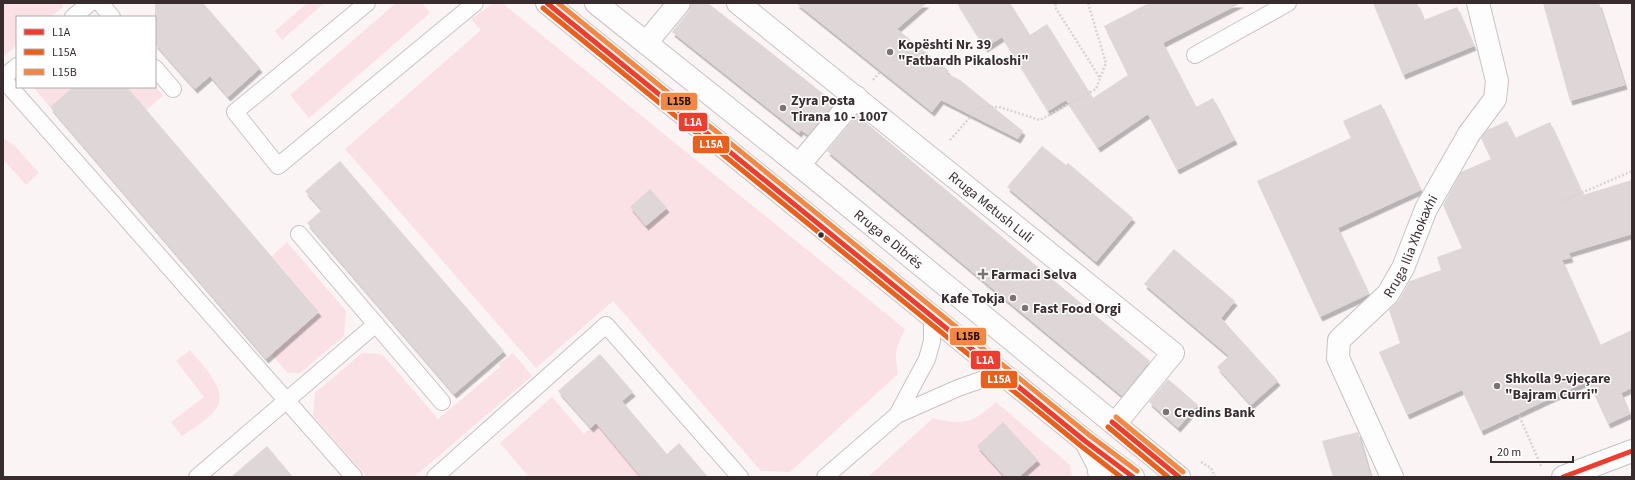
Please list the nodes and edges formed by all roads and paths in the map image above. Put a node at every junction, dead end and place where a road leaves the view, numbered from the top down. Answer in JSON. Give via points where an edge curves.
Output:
{"nodes":[{"id":1,"x":90,"y":3,"type":"edge"},
{"id":2,"x":100,"y":3,"type":"edge"},
{"id":3,"x":367,"y":3,"type":"edge"},
{"id":4,"x":475,"y":3,"type":"edge"},
{"id":5,"x":548,"y":3,"type":"edge"},
{"id":6,"x":596,"y":3,"type":"edge"},
{"id":7,"x":679,"y":3,"type":"edge"},
{"id":8,"x":738,"y":3,"type":"edge"},
{"id":9,"x":1056,"y":3,"type":"edge"},
{"id":10,"x":1088,"y":3,"type":"edge"},
{"id":11,"x":1288,"y":3,"type":"edge"},
{"id":12,"x":1478,"y":3,"type":"edge"},
{"id":13,"x":74,"y":16,"type":"edge"},
{"id":14,"x":111,"y":16,"type":"edge"},
{"id":15,"x":646,"y":43,"type":"junction"},
{"id":16,"x":1195,"y":55,"type":"dead end"},
{"id":17,"x":16,"y":67,"type":"edge"},
{"id":18,"x":156,"y":69,"type":"edge"},
{"id":19,"x":3,"y":78,"type":"edge"},
{"id":20,"x":1100,"y":78,"type":"junction"},
{"id":21,"x":174,"y":89,"type":"dead end"},
{"id":22,"x":856,"y":97,"type":"junction"},
{"id":23,"x":934,"y":159,"type":"junction"},
{"id":24,"x":799,"y":165,"type":"junction"},
{"id":25,"x":1632,"y":171,"type":"edge"},
{"id":26,"x":1556,"y":204,"type":"dead end"},
{"id":27,"x":299,"y":234,"type":"dead end"},
{"id":28,"x":1030,"y":238,"type":"junction"},
{"id":29,"x":990,"y":285,"type":"dead end"},
{"id":30,"x":932,"y":317,"type":"junction"},
{"id":31,"x":376,"y":324,"type":"junction"},
{"id":32,"x":1001,"y":373,"type":"junction"},
{"id":33,"x":286,"y":400,"type":"junction"},
{"id":34,"x":442,"y":402,"type":"dead end"},
{"id":35,"x":1518,"y":414,"type":"dead end"},
{"id":36,"x":897,"y":415,"type":"junction"},
{"id":37,"x":1115,"y":424,"type":"junction"},
{"id":38,"x":1085,"y":441,"type":"junction"},
{"id":39,"x":1632,"y":451,"type":"edge"},
{"id":40,"x":1538,"y":460,"type":"dead end"},
{"id":41,"x":197,"y":477,"type":"edge"},
{"id":42,"x":354,"y":477,"type":"edge"},
{"id":43,"x":435,"y":477,"type":"edge"},
{"id":44,"x":740,"y":477,"type":"edge"},
{"id":45,"x":825,"y":477,"type":"edge"},
{"id":46,"x":1100,"y":477,"type":"edge"},
{"id":47,"x":1133,"y":477,"type":"edge"},
{"id":48,"x":1179,"y":477,"type":"edge"},
{"id":49,"x":1392,"y":477,"type":"edge"},
{"id":50,"x":1563,"y":477,"type":"edge"}],
"edges":[{"from":1,"to":13,"type":"lane"},
{"from":2,"to":14,"type":"lane"},
{"from":3,"to":4,"type":"lane","via":[[235,112],[278,166]]},
{"from":5,"to":30,"type":"main road"},
{"from":6,"to":15,"type":"main road","name":"Rruga e Dibrës"},
{"from":7,"to":15,"type":"main road"},
{"from":8,"to":22,"type":"main road","name":"Rruga Metush Luli"},
{"from":9,"to":20,"type":"path","via":[[1055,7]]},
{"from":10,"to":20,"type":"path","via":[[1106,63]]},
{"from":11,"to":16,"type":"lane"},
{"from":12,"to":49,"type":"main road","name":"Rruga Ilia Xhokaxhi","via":[[1497,81],[1495,99],[1469,134],[1426,210],[1403,268],[1388,294],[1339,340],[1338,358]]},
{"from":15,"to":24,"type":"main road","name":"Rruga e Dibrës"},
{"from":17,"to":19,"type":"lane"},
{"from":18,"to":21,"type":"lane"},
{"from":19,"to":33,"type":"lane"},
{"from":20,"to":23,"type":"path","via":[[1096,89],[1040,120],[999,107],[979,107]]},
{"from":22,"to":23,"type":"main road","name":"Rruga Metush Luli"},
{"from":22,"to":24,"type":"main road"},
{"from":23,"to":28,"type":"main road","name":"Rruga Metush Luli"},
{"from":24,"to":37,"type":"main road","name":"Rruga e Dibrës"},
{"from":25,"to":26,"type":"path"},
{"from":27,"to":31,"type":"lane"},
{"from":28,"to":29,"type":"path"},
{"from":28,"to":37,"type":"main road","name":"Rruga Metush Luli","via":[[1173,353]]},
{"from":30,"to":32,"type":"main road"},
{"from":30,"to":36,"type":"lane","via":[[932,341],[927,359]]},
{"from":31,"to":33,"type":"lane"},
{"from":31,"to":34,"type":"lane"},
{"from":32,"to":36,"type":"lane","via":[[958,388]]},
{"from":32,"to":38,"type":"main road"},
{"from":33,"to":41,"type":"lane"},
{"from":33,"to":42,"type":"lane"},
{"from":35,"to":40,"type":"path"},
{"from":36,"to":45,"type":"lane"},
{"from":37,"to":48,"type":"main road","name":"Rruga e Dibrës"},
{"from":38,"to":46,"type":"main road","via":[[1098,464]]},
{"from":38,"to":47,"type":"main road"},
{"from":39,"to":50,"type":"main road"},
{"from":43,"to":44,"type":"lane","via":[[606,325]]}]}
